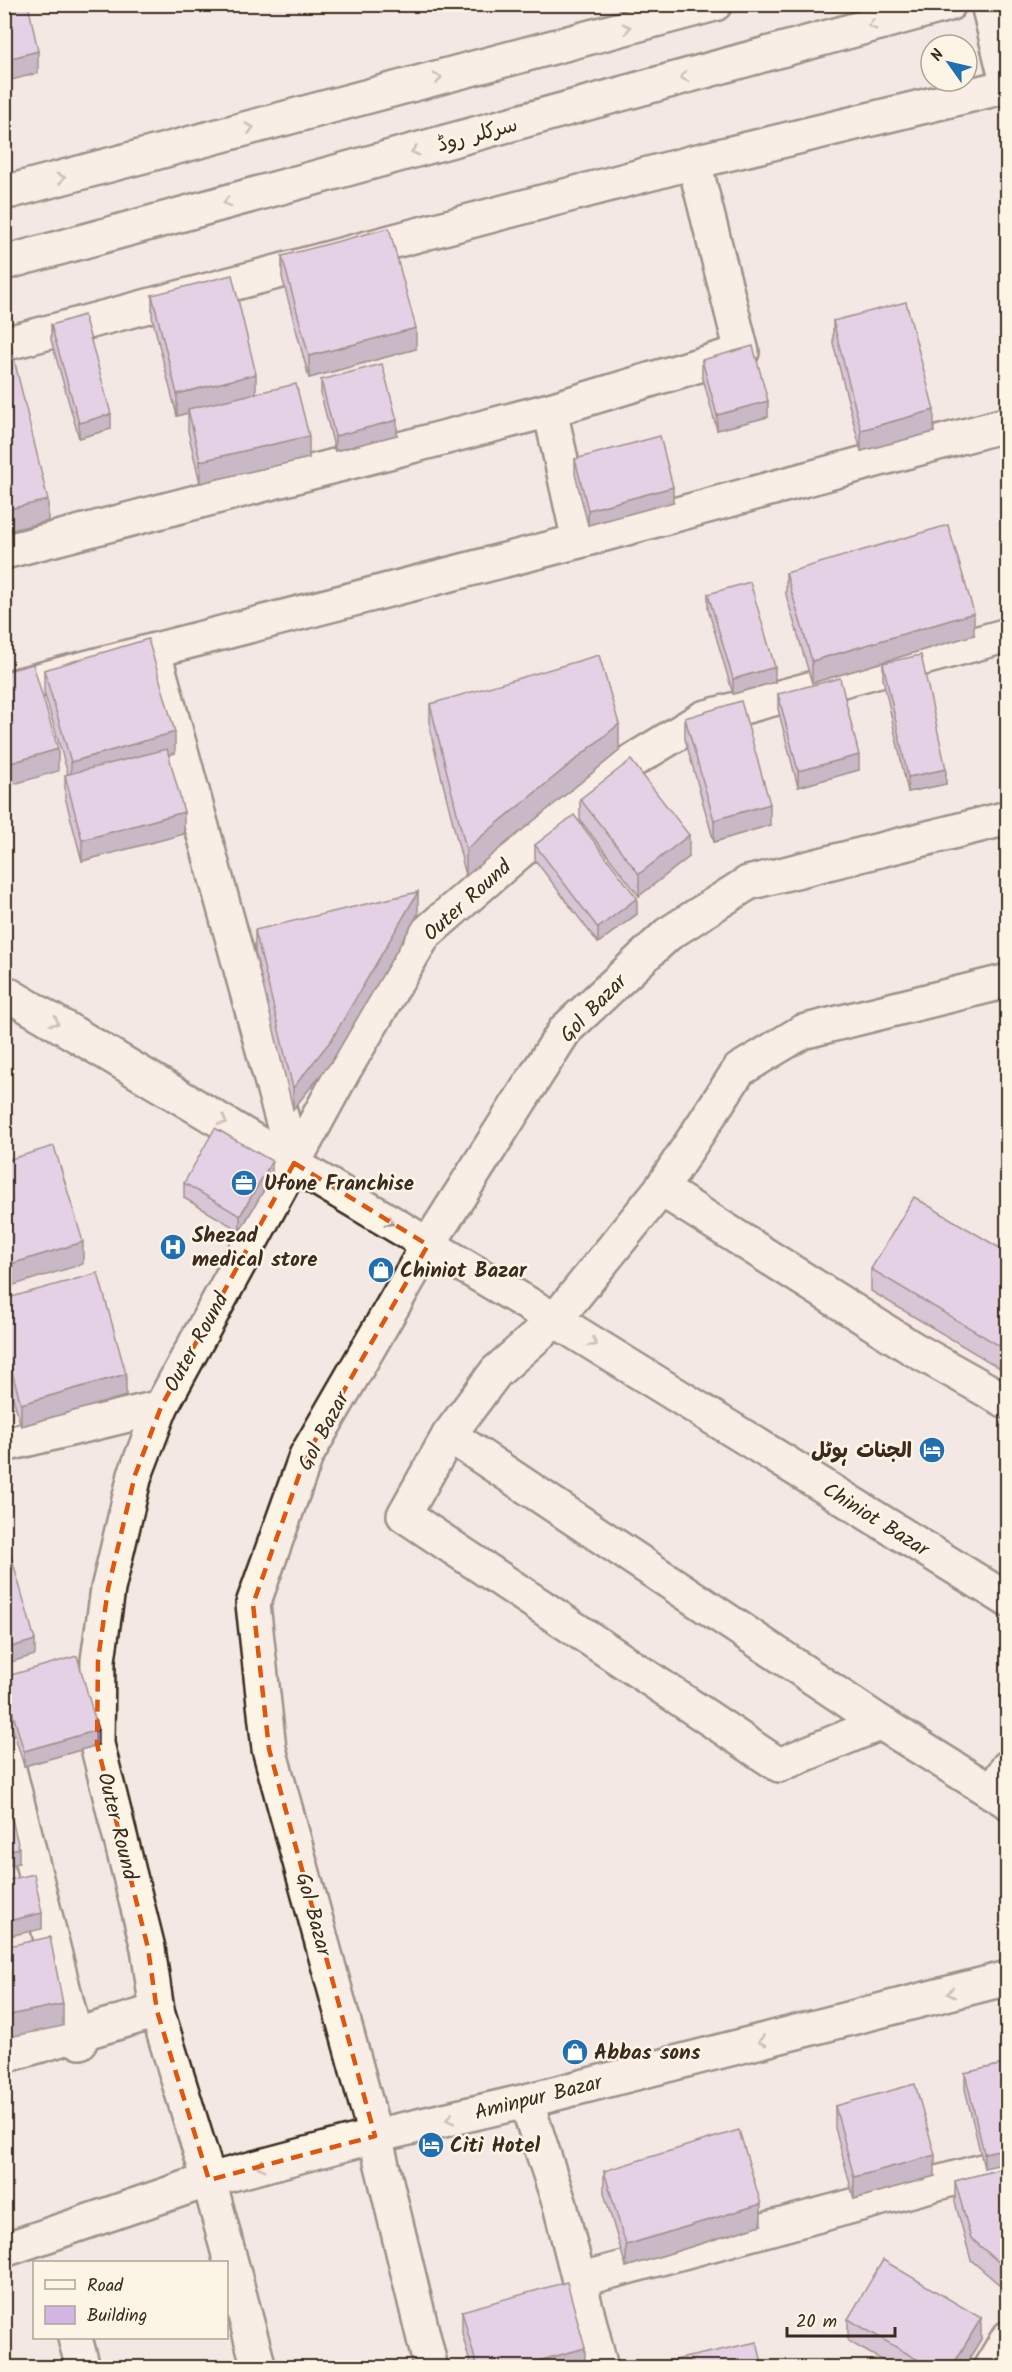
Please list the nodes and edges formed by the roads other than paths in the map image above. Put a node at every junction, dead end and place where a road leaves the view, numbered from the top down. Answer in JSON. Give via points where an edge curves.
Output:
{"nodes":[{"id":1,"x":715,"y":4,"type":"edge"},
{"id":2,"x":949,"y":4,"type":"edge"},
{"id":3,"x":988,"y":4,"type":"edge"},
{"id":4,"x":1007,"y":86,"type":"edge"},
{"id":5,"x":694,"y":162,"type":"junction"},
{"id":6,"x":4,"y":193,"type":"edge"},
{"id":7,"x":4,"y":263,"type":"edge"},
{"id":8,"x":4,"y":344,"type":"edge"},
{"id":9,"x":550,"y":410,"type":"junction"},
{"id":10,"x":1008,"y":424,"type":"edge"},
{"id":11,"x":579,"y":541,"type":"junction"},
{"id":12,"x":4,"y":552,"type":"edge"},
{"id":13,"x":1008,"y":635,"type":"edge"},
{"id":14,"x":154,"y":652,"type":"junction"},
{"id":15,"x":4,"y":689,"type":"edge"},
{"id":16,"x":1008,"y":818,"type":"edge"},
{"id":17,"x":1008,"y":981,"type":"edge"},
{"id":18,"x":4,"y":992,"type":"edge"},
{"id":19,"x":294,"y":1163,"type":"junction"},
{"id":20,"x":661,"y":1189,"type":"junction"},
{"id":21,"x":428,"y":1245,"type":"junction"},
{"id":22,"x":555,"y":1320,"type":"junction"},
{"id":23,"x":1008,"y":1402,"type":"edge"},
{"id":24,"x":161,"y":1407,"type":"junction"},
{"id":25,"x":449,"y":1435,"type":"junction"},
{"id":26,"x":4,"y":1445,"type":"edge"},
{"id":27,"x":1008,"y":1600,"type":"edge"},
{"id":28,"x":98,"y":1660,"type":"junction"},
{"id":29,"x":67,"y":1668,"type":"edge"},
{"id":30,"x":881,"y":1723,"type":"junction"},
{"id":31,"x":4,"y":1749,"type":"edge"},
{"id":32,"x":1002,"y":1787,"type":"edge"},
{"id":33,"x":1008,"y":1978,"type":"edge"},
{"id":34,"x":157,"y":2011,"type":"junction"},
{"id":35,"x":77,"y":2039,"type":"junction"},
{"id":36,"x":4,"y":2056,"type":"edge"},
{"id":37,"x":526,"y":2101,"type":"junction"},
{"id":38,"x":375,"y":2136,"type":"junction"},
{"id":39,"x":1008,"y":2164,"type":"edge"},
{"id":40,"x":209,"y":2180,"type":"junction"},
{"id":41,"x":51,"y":2249,"type":"edge"},
{"id":42,"x":4,"y":2250,"type":"edge"},
{"id":43,"x":579,"y":2280,"type":"junction"},
{"id":44,"x":1008,"y":2338,"type":"edge"},
{"id":45,"x":76,"y":2339,"type":"edge"},
{"id":46,"x":83,"y":2367,"type":"edge"},
{"id":47,"x":259,"y":2367,"type":"edge"},
{"id":48,"x":432,"y":2367,"type":"edge"},
{"id":49,"x":601,"y":2367,"type":"edge"},
{"id":50,"x":990,"y":2367,"type":"edge"}],
"edges":[{"from":6,"to":1,"type":"street","one_way":true},
{"from":2,"to":7,"type":"street","name":"سرکلر روڈ","one_way":true},
{"from":3,"to":4,"type":"street"},
{"from":4,"to":5,"type":"street"},
{"from":5,"to":8,"type":"street"},
{"from":5,"to":9,"type":"street","via":[[742,352]]},
{"from":9,"to":11,"type":"street"},
{"from":9,"to":12,"type":"street"},
{"from":10,"to":11,"type":"street"},
{"from":11,"to":14,"type":"street"},
{"from":13,"to":19,"type":"street","name":"Outer Round","via":[[703,718],[627,764],[424,935]]},
{"from":14,"to":15,"type":"street"},
{"from":14,"to":19,"type":"street"},
{"from":16,"to":21,"type":"street","name":"Gol Bazar","via":[[748,883],[668,934],[565,1030]]},
{"from":17,"to":20,"type":"street","via":[[793,1037],[739,1070]]},
{"from":18,"to":19,"type":"street","name":"Chiniot Bazar","one_way":true},
{"from":19,"to":21,"type":"street","name":"Chiniot Bazar","one_way":true},
{"from":19,"to":24,"type":"street","name":"Outer Round"},
{"from":20,"to":22,"type":"street"},
{"from":20,"to":23,"type":"street","via":[[912,1348]]},
{"from":21,"to":22,"type":"street","name":"Chiniot Bazar"},
{"from":21,"to":38,"type":"street","name":"Gol Bazar","via":[[306,1455],[254,1604],[269,1749]]},
{"from":22,"to":25,"type":"street","via":[[496,1372]]},
{"from":22,"to":27,"type":"street","name":"Chiniot Bazar","one_way":true},
{"from":24,"to":26,"type":"street"},
{"from":24,"to":28,"type":"street","name":"Outer Round","via":[[135,1474],[108,1589]]},
{"from":25,"to":30,"type":"street"},
{"from":25,"to":30,"type":"street","via":[[404,1515],[463,1555],[779,1765]]},
{"from":28,"to":29,"type":"street"},
{"from":28,"to":34,"type":"street","name":"Outer Round","via":[[98,1744],[148,1948]]},
{"from":30,"to":32,"type":"street"},
{"from":31,"to":35,"type":"street"},
{"from":33,"to":37,"type":"street","name":"Aminpur Bazar","one_way":true},
{"from":34,"to":35,"type":"street"},
{"from":34,"to":40,"type":"street","name":"Outer Round"},
{"from":35,"to":36,"type":"street"},
{"from":37,"to":38,"type":"street","name":"Aminpur Bazar","one_way":true},
{"from":37,"to":43,"type":"street","via":[[560,2205]]},
{"from":38,"to":40,"type":"street","name":"Aminpur Bazar","one_way":true},
{"from":38,"to":48,"type":"street","name":"Gol Bazar"},
{"from":39,"to":43,"type":"street"},
{"from":40,"to":41,"type":"street","name":"Aminpur Bazar"},
{"from":40,"to":47,"type":"street","name":"Outer Round"},
{"from":41,"to":42,"type":"street","name":"Aminpur Bazar"},
{"from":43,"to":49,"type":"street"},
{"from":44,"to":50,"type":"street"},
{"from":45,"to":46,"type":"street"}]}
